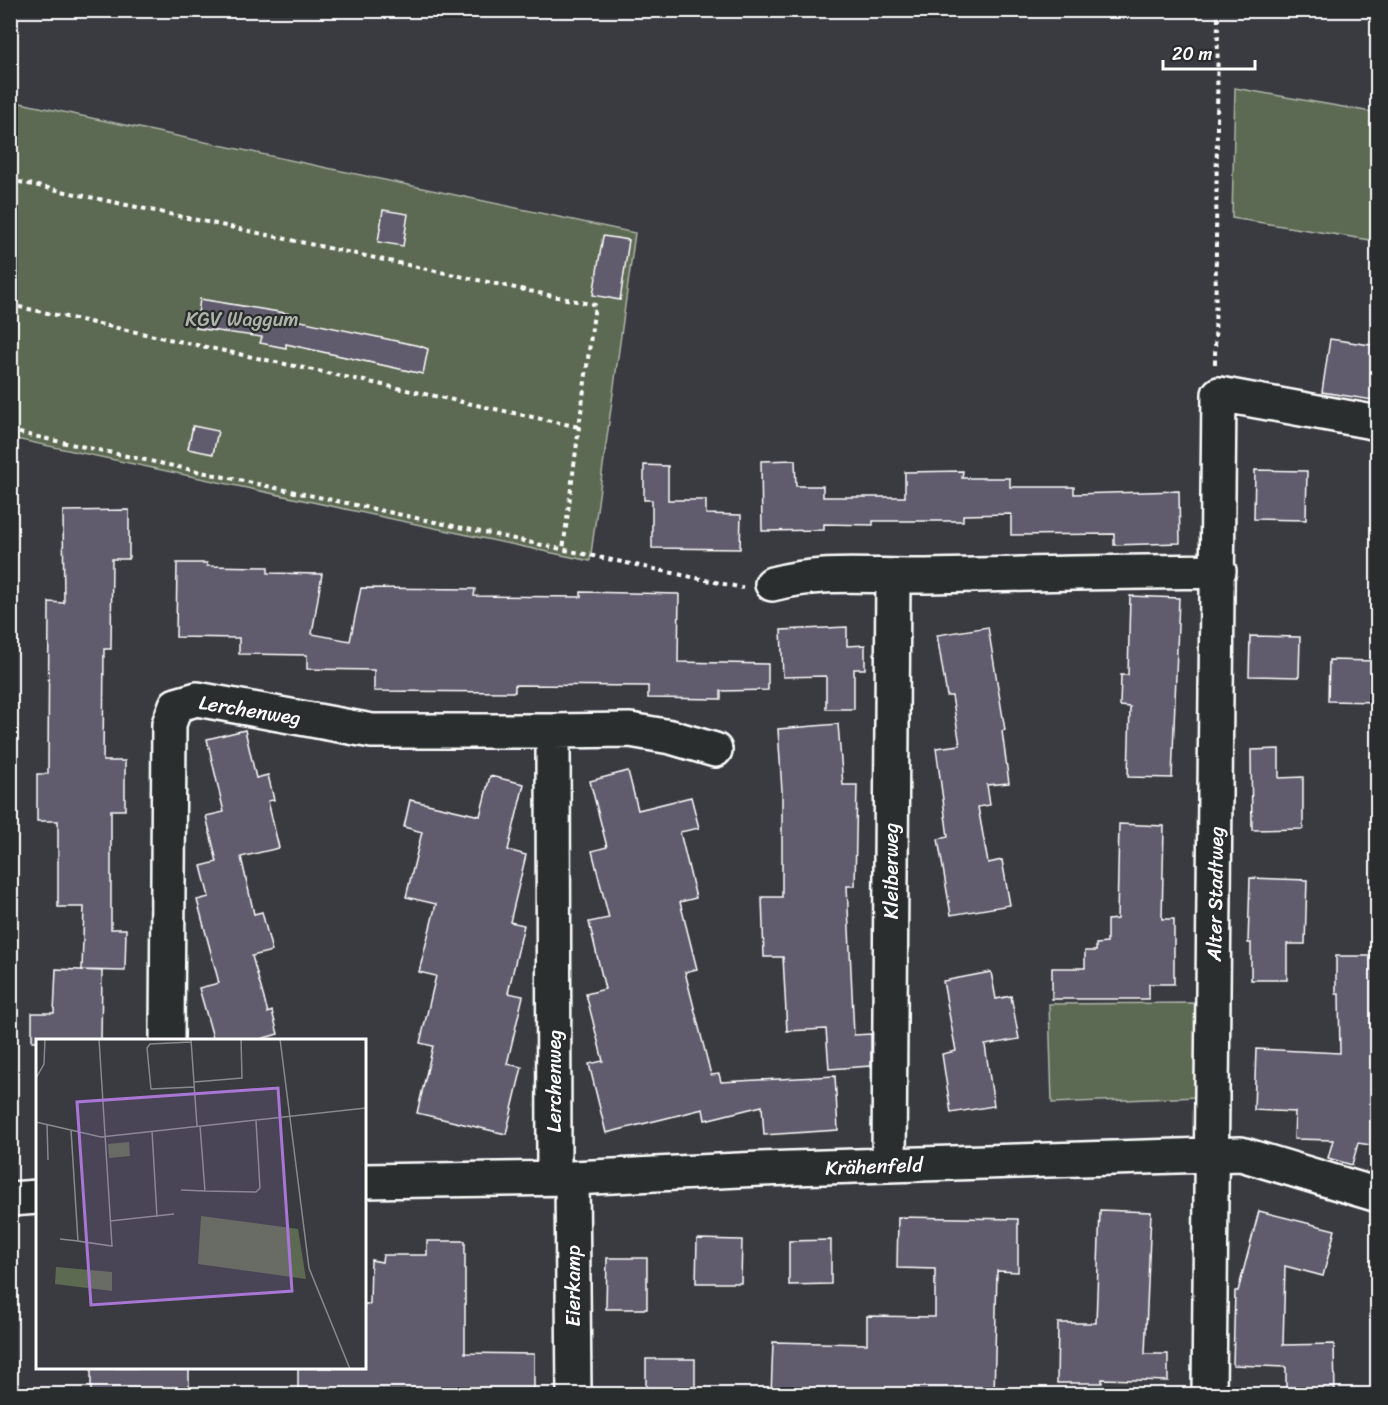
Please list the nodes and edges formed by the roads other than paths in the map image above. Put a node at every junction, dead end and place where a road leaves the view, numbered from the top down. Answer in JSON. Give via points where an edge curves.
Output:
{"nodes":[{"id":1,"x":1377,"y":423,"type":"edge"},
{"id":2,"x":1219,"y":571,"type":"junction"},
{"id":3,"x":893,"y":576,"type":"junction"},
{"id":4,"x":772,"y":584,"type":"road end"},
{"id":5,"x":553,"y":731,"type":"junction"},
{"id":6,"x":715,"y":750,"type":"dead end"},
{"id":7,"x":166,"y":1039,"type":"edge"},
{"id":8,"x":1212,"y":1154,"type":"junction"},
{"id":9,"x":889,"y":1165,"type":"junction"},
{"id":10,"x":563,"y":1178,"type":"junction"},
{"id":11,"x":366,"y":1182,"type":"edge"},
{"id":12,"x":1377,"y":1195,"type":"edge"},
{"id":13,"x":36,"y":1197,"type":"edge"},
{"id":14,"x":10,"y":1199,"type":"edge"},
{"id":15,"x":574,"y":1395,"type":"edge"},
{"id":16,"x":1209,"y":1395,"type":"edge"}],
"edges":[{"from":1,"to":2,"type":"street","name":"Alter Stadtweg","via":[[1219,394]]},
{"from":2,"to":3,"type":"street"},
{"from":2,"to":8,"type":"street","name":"Alter Stadtweg"},
{"from":3,"to":4,"type":"street","via":[[832,574]]},
{"from":3,"to":9,"type":"street","name":"Kleiberweg"},
{"from":5,"to":6,"type":"street","name":"Lerchenweg","via":[[630,730]]},
{"from":5,"to":7,"type":"street","name":"Lerchenweg","via":[[372,731],[197,699],[176,705],[169,724]]},
{"from":5,"to":10,"type":"street","name":"Lerchenweg"},
{"from":8,"to":9,"type":"street","name":"Krähenfeld"},
{"from":8,"to":12,"type":"street","name":"Krähenfeld","via":[[1241,1154]]},
{"from":8,"to":16,"type":"street","name":"Alter Stadtweg"},
{"from":9,"to":10,"type":"street","name":"Krähenfeld"},
{"from":10,"to":11,"type":"street","name":"Krähenfeld"},
{"from":10,"to":15,"type":"street","name":"Eierkamp"},
{"from":13,"to":14,"type":"street"}]}
